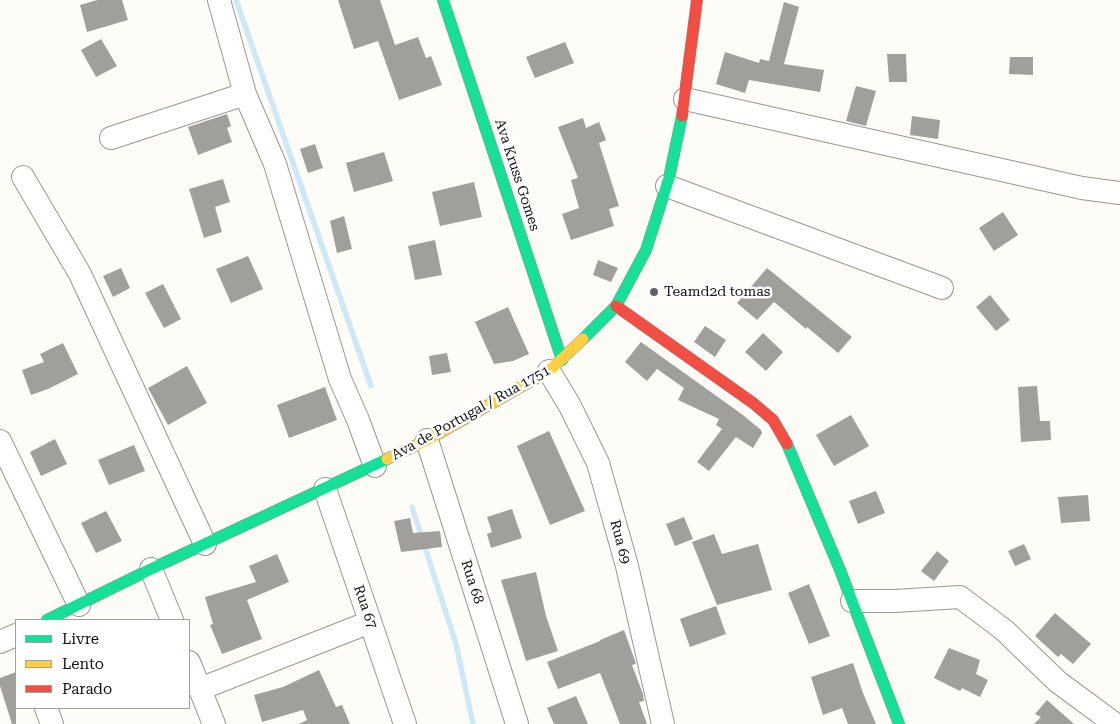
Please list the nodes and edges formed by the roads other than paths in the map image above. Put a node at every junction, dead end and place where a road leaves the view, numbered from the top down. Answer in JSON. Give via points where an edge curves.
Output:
{"nodes":[{"id":1,"x":219,"y":0,"type":"edge"},
{"id":2,"x":444,"y":0,"type":"edge"},
{"id":3,"x":697,"y":0,"type":"edge"},
{"id":4,"x":245,"y":94,"type":"junction"},
{"id":5,"x":685,"y":99,"type":"junction"},
{"id":6,"x":111,"y":138,"type":"dead end"},
{"id":7,"x":23,"y":177,"type":"dead end"},
{"id":8,"x":667,"y":186,"type":"junction"},
{"id":9,"x":1120,"y":193,"type":"edge"},
{"id":10,"x":942,"y":288,"type":"dead end"},
{"id":11,"x":616,"y":306,"type":"junction"},
{"id":12,"x":556,"y":366,"type":"junction"},
{"id":13,"x":0,"y":440,"type":"edge"},
{"id":14,"x":427,"y":440,"type":"junction"},
{"id":15,"x":375,"y":466,"type":"junction"},
{"id":16,"x":325,"y":489,"type":"junction"},
{"id":17,"x":205,"y":544,"type":"junction"},
{"id":18,"x":151,"y":569,"type":"junction"},
{"id":19,"x":852,"y":601,"type":"junction"},
{"id":20,"x":79,"y":605,"type":"junction"},
{"id":21,"x":49,"y":619,"type":"edge"},
{"id":22,"x":172,"y":619,"type":"edge"},
{"id":23,"x":370,"y":622,"type":"junction"},
{"id":24,"x":15,"y":635,"type":"edge"},
{"id":25,"x":0,"y":642,"type":"edge"},
{"id":26,"x":190,"y":664,"type":"edge"},
{"id":27,"x":200,"y":689,"type":"junction"},
{"id":28,"x":46,"y":709,"type":"edge"},
{"id":29,"x":52,"y":724,"type":"edge"},
{"id":30,"x":214,"y":724,"type":"edge"},
{"id":31,"x":405,"y":724,"type":"edge"},
{"id":32,"x":517,"y":724,"type":"edge"},
{"id":33,"x":663,"y":724,"type":"edge"},
{"id":34,"x":899,"y":724,"type":"edge"},
{"id":35,"x":1115,"y":724,"type":"edge"}],
"edges":[{"from":1,"to":4,"type":"street"},
{"from":2,"to":12,"type":"street","name":"Ava Kruss Gomes"},
{"from":3,"to":5,"type":"street","name":"Ava de Portugal / Rua 1751"},
{"from":4,"to":6,"type":"street"},
{"from":4,"to":15,"type":"street","via":[[275,164],[340,379]]},
{"from":5,"to":8,"type":"street","name":"Ava de Portugal / Rua 1751"},
{"from":5,"to":9,"type":"street","via":[[1082,188]]},
{"from":7,"to":17,"type":"street","via":[[80,274]]},
{"from":8,"to":10,"type":"street"},
{"from":8,"to":11,"type":"street","name":"Ava de Portugal / Rua 1751","via":[[646,250]]},
{"from":11,"to":12,"type":"street","name":"Ava de Portugal / Rua 1751"},
{"from":11,"to":19,"type":"street","via":[[773,420],[786,442]]},
{"from":12,"to":14,"type":"street","name":"Ava de Portugal / Rua 1751"},
{"from":12,"to":33,"type":"street","name":"Rua 69","via":[[570,406],[598,463],[627,566]]},
{"from":13,"to":20,"type":"street"},
{"from":14,"to":15,"type":"street","name":"Ava de Portugal / Rua 1751"},
{"from":14,"to":32,"type":"street","name":"Rua 68"},
{"from":15,"to":16,"type":"street","name":"Ava de Portugal / Rua 1751"},
{"from":16,"to":17,"type":"street","name":"Ava de Portugal / Rua 1751"},
{"from":16,"to":23,"type":"street","name":"Rua 67"},
{"from":17,"to":18,"type":"street","name":"Ava de Portugal / Rua 1751"},
{"from":18,"to":20,"type":"street","name":"Ava de Portugal / Rua 1751"},
{"from":18,"to":22,"type":"street"},
{"from":19,"to":34,"type":"street"},
{"from":19,"to":35,"type":"street","via":[[960,597],[1004,630],[1058,682]]},
{"from":20,"to":21,"type":"street","name":"Ava de Portugal / Rua 1751"},
{"from":23,"to":27,"type":"street"},
{"from":23,"to":31,"type":"street","name":"Rua 67"},
{"from":24,"to":25,"type":"street"},
{"from":26,"to":27,"type":"street"},
{"from":27,"to":30,"type":"street"},
{"from":28,"to":29,"type":"street"}]}
